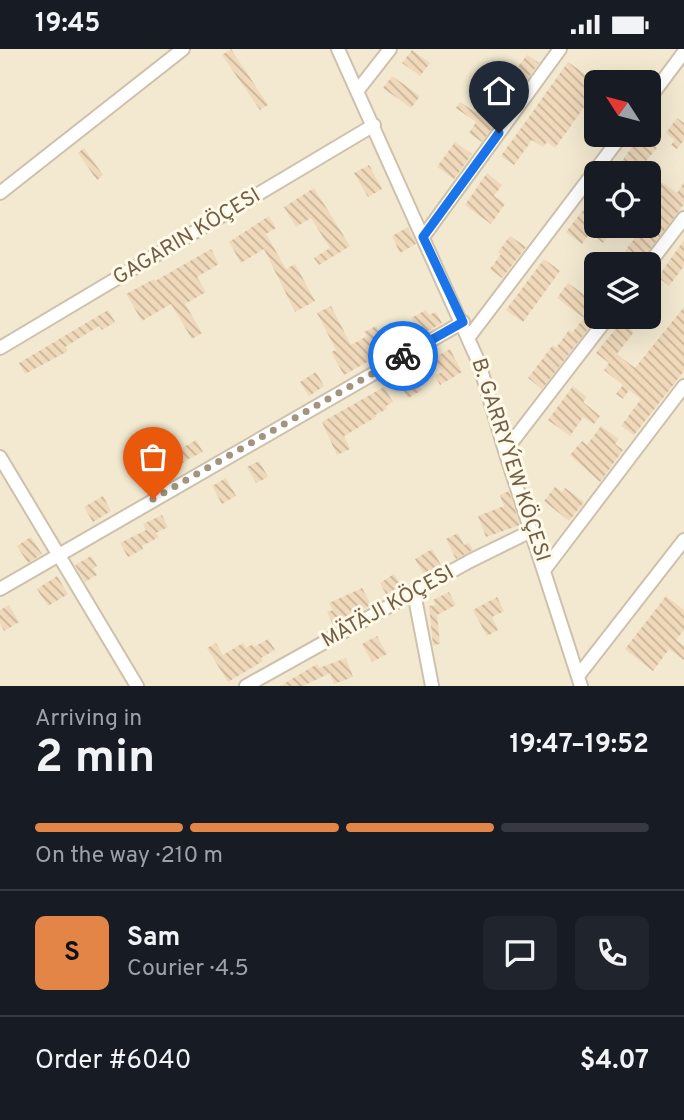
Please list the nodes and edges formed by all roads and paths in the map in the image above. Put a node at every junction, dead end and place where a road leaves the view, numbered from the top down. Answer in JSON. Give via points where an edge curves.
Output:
{"nodes":[{"id":1,"x":183,"y":49,"type":"edge"},
{"id":2,"x":338,"y":49,"type":"edge"},
{"id":3,"x":390,"y":49,"type":"edge"},
{"id":4,"x":560,"y":49,"type":"edge"},
{"id":5,"x":684,"y":52,"type":"edge"},
{"id":6,"x":662,"y":82,"type":"edge"},
{"id":7,"x":358,"y":90,"type":"junction"},
{"id":8,"x":374,"y":125,"type":"junction"},
{"id":9,"x":613,"y":147,"type":"edge"},
{"id":10,"x":0,"y":193,"type":"edge"},
{"id":11,"x":684,"y":218,"type":"edge"},
{"id":12,"x":423,"y":237,"type":"junction"},
{"id":13,"x":658,"y":252,"type":"edge"},
{"id":14,"x":463,"y":322,"type":"junction"},
{"id":15,"x":599,"y":329,"type":"edge"},
{"id":16,"x":469,"y":337,"type":"junction"},
{"id":17,"x":0,"y":348,"type":"edge"},
{"id":18,"x":684,"y":386,"type":"edge"},
{"id":19,"x":505,"y":451,"type":"junction"},
{"id":20,"x":0,"y":457,"type":"edge"},
{"id":21,"x":531,"y":531,"type":"junction"},
{"id":22,"x":684,"y":540,"type":"edge"},
{"id":23,"x":58,"y":554,"type":"junction"},
{"id":24,"x":545,"y":569,"type":"junction"},
{"id":25,"x":0,"y":589,"type":"edge"},
{"id":26,"x":414,"y":593,"type":"junction"},
{"id":27,"x":580,"y":681,"type":"edge"},
{"id":28,"x":137,"y":686,"type":"edge"},
{"id":29,"x":246,"y":686,"type":"edge"},
{"id":30,"x":432,"y":686,"type":"edge"}],
"edges":[{"from":1,"to":10,"type":"street"},
{"from":2,"to":7,"type":"street","name":"B. GARRYÝEW KÖÇESI"},
{"from":3,"to":7,"type":"street"},
{"from":4,"to":12,"type":"street"},
{"from":5,"to":6,"type":"street"},
{"from":7,"to":8,"type":"street","name":"B. GARRYÝEW KÖÇESI"},
{"from":8,"to":12,"type":"street","name":"B. GARRYÝEW KÖÇESI"},
{"from":8,"to":17,"type":"street","name":"GAGARIN KÖÇESI"},
{"from":9,"to":16,"type":"street"},
{"from":11,"to":13,"type":"street"},
{"from":12,"to":14,"type":"street","name":"B. GARRYÝEW KÖÇESI"},
{"from":14,"to":16,"type":"street","name":"B. GARRYÝEW KÖÇESI"},
{"from":14,"to":23,"type":"street"},
{"from":15,"to":19,"type":"street"},
{"from":16,"to":19,"type":"street","name":"B. GARRYÝEW KÖÇESI"},
{"from":18,"to":24,"type":"street"},
{"from":19,"to":21,"type":"street","name":"B. GARRYÝEW KÖÇESI"},
{"from":20,"to":23,"type":"street"},
{"from":21,"to":24,"type":"street","name":"B. GARRYÝEW KÖÇESI"},
{"from":21,"to":26,"type":"street","name":"MÄTÄJI KÖÇESI"},
{"from":22,"to":27,"type":"street"},
{"from":23,"to":25,"type":"street"},
{"from":23,"to":28,"type":"street"},
{"from":24,"to":27,"type":"street","name":"B. GARRYÝEW KÖÇESI"},
{"from":26,"to":29,"type":"street","name":"MÄTÄJI KÖÇESI"},
{"from":26,"to":30,"type":"street"}]}
